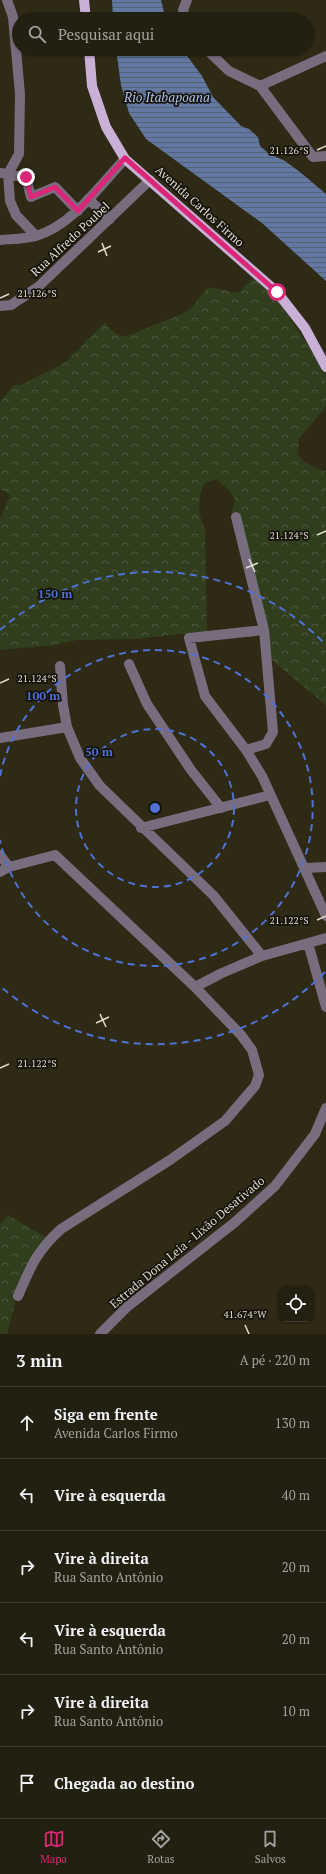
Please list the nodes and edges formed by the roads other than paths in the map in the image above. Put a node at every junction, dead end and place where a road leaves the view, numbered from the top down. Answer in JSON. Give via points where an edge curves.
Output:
{"nodes":[{"id":1,"x":7,"y":0,"type":"edge"},
{"id":2,"x":84,"y":0,"type":"edge"},
{"id":3,"x":187,"y":0,"type":"edge"},
{"id":4,"x":85,"y":12,"type":"edge"},
{"id":5,"x":185,"y":12,"type":"edge"},
{"id":6,"x":12,"y":14,"type":"edge"},
{"id":7,"x":17,"y":56,"type":"edge"},
{"id":8,"x":89,"y":56,"type":"edge"},
{"id":9,"x":213,"y":56,"type":"edge"},
{"id":10,"x":326,"y":56,"type":"edge"},
{"id":11,"x":260,"y":86,"type":"junction"},
{"id":12,"x":326,"y":156,"type":"edge"},
{"id":13,"x":125,"y":158,"type":"junction"},
{"id":14,"x":4,"y":173,"type":"edge"},
{"id":15,"x":150,"y":180,"type":"junction"},
{"id":16,"x":88,"y":199,"type":"junction"},
{"id":17,"x":78,"y":211,"type":"junction"},
{"id":18,"x":110,"y":219,"type":"junction"},
{"id":19,"x":36,"y":236,"type":"junction"},
{"id":20,"x":0,"y":240,"type":"edge"},
{"id":21,"x":0,"y":306,"type":"edge"},
{"id":22,"x":326,"y":367,"type":"edge"},
{"id":23,"x":236,"y":517,"type":"dead end"},
{"id":24,"x":264,"y":630,"type":"junction"},
{"id":25,"x":129,"y":664,"type":"dead end"},
{"id":26,"x":60,"y":666,"type":"dead end"},
{"id":27,"x":67,"y":726,"type":"junction"},
{"id":28,"x":0,"y":738,"type":"edge"},
{"id":29,"x":246,"y":750,"type":"junction"},
{"id":30,"x":270,"y":795,"type":"junction"},
{"id":31,"x":221,"y":808,"type":"junction"},
{"id":32,"x":141,"y":828,"type":"junction"},
{"id":33,"x":0,"y":855,"type":"edge"},
{"id":34,"x":326,"y":867,"type":"edge"},
{"id":35,"x":304,"y":868,"type":"junction"},
{"id":36,"x":4,"y":870,"type":"edge"},
{"id":37,"x":326,"y":916,"type":"edge"},
{"id":38,"x":326,"y":938,"type":"edge"},
{"id":39,"x":308,"y":943,"type":"junction"},
{"id":40,"x":262,"y":956,"type":"junction"},
{"id":41,"x":195,"y":987,"type":"junction"},
{"id":42,"x":326,"y":1007,"type":"edge"},
{"id":43,"x":326,"y":1108,"type":"edge"},
{"id":44,"x":18,"y":1296,"type":"dead end"},
{"id":45,"x":100,"y":1334,"type":"edge"}],
"edges":[{"from":1,"to":6,"type":"street"},
{"from":2,"to":4,"type":"main road"},
{"from":3,"to":5,"type":"street"},
{"from":7,"to":14,"type":"street","via":[[20,94],[19,154]]},
{"from":8,"to":13,"type":"main road","name":"Avenida Carlos Firmo","via":[[92,86],[106,127]]},
{"from":9,"to":11,"type":"street","via":[[229,71]]},
{"from":10,"to":11,"type":"street"},
{"from":11,"to":12,"type":"street","via":[[313,157]]},
{"from":13,"to":15,"type":"main road","name":"Avenida Carlos Firmo"},
{"from":13,"to":16,"type":"street"},
{"from":14,"to":17,"type":"street","via":[[26,177],[31,197],[55,187]]},
{"from":14,"to":19,"type":"street","via":[[16,215]]},
{"from":15,"to":18,"type":"street","name":"Rua Alfredo Poubel"},
{"from":15,"to":22,"type":"main road","name":"Avenida Carlos Firmo","via":[[277,292],[305,328]]},
{"from":16,"to":17,"type":"street"},
{"from":16,"to":18,"type":"street"},
{"from":17,"to":19,"type":"street","via":[[59,226]]},
{"from":18,"to":21,"type":"street","name":"Rua Alfredo Poubel","via":[[38,286],[11,305]]},
{"from":19,"to":20,"type":"street"},
{"from":23,"to":24,"type":"street"},
{"from":24,"to":29,"type":"street","via":[[273,732],[266,744]]},
{"from":24,"to":29,"type":"street","via":[[189,638],[205,696]]},
{"from":25,"to":31,"type":"street","via":[[147,704],[191,770]]},
{"from":26,"to":27,"type":"street"},
{"from":27,"to":28,"type":"street"},
{"from":27,"to":32,"type":"street","via":[[80,758],[100,786]]},
{"from":29,"to":30,"type":"street"},
{"from":30,"to":31,"type":"street"},
{"from":30,"to":35,"type":"street"},
{"from":31,"to":32,"type":"street"},
{"from":32,"to":40,"type":"street","via":[[213,895]]},
{"from":33,"to":36,"type":"street"},
{"from":34,"to":35,"type":"street"},
{"from":35,"to":37,"type":"street"},
{"from":36,"to":41,"type":"street","via":[[56,855]]},
{"from":38,"to":39,"type":"street"},
{"from":39,"to":40,"type":"street"},
{"from":39,"to":42,"type":"street"},
{"from":40,"to":41,"type":"street"},
{"from":41,"to":44,"type":"street","via":[[252,1050],[259,1075],[256,1086],[225,1121],[170,1160],[61,1229],[35,1258]]},
{"from":43,"to":45,"type":"street","name":"Estrada Dona Leia - Lixão Desativado","via":[[315,1134],[275,1186],[234,1223],[127,1307]]}]}
